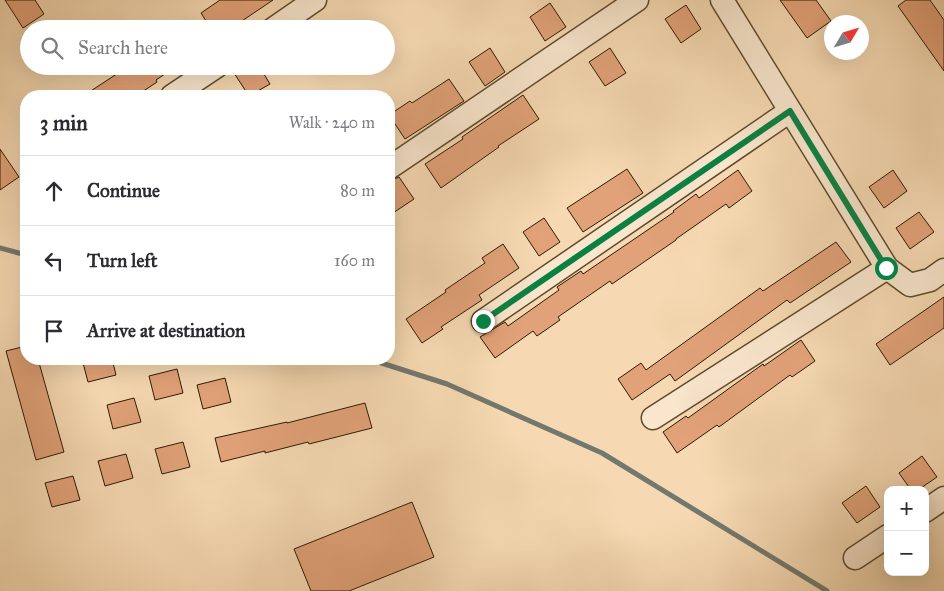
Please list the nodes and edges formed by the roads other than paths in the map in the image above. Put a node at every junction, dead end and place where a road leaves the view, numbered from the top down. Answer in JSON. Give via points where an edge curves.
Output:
{"nodes":[{"id":1,"x":315,"y":0,"type":"edge"},
{"id":2,"x":637,"y":0,"type":"edge"},
{"id":3,"x":722,"y":0,"type":"edge"},
{"id":4,"x":285,"y":20,"type":"edge"},
{"id":5,"x":204,"y":75,"type":"edge"},
{"id":6,"x":181,"y":90,"type":"edge"},
{"id":7,"x":790,"y":111,"type":"junction"},
{"id":8,"x":395,"y":164,"type":"edge"},
{"id":9,"x":886,"y":268,"type":"junction"},
{"id":10,"x":944,"y":270,"type":"edge"},
{"id":11,"x":483,"y":321,"type":"dead end"},
{"id":12,"x":652,"y":418,"type":"dead end"},
{"id":13,"x":944,"y":498,"type":"edge"},
{"id":14,"x":929,"y":507,"type":"edge"},
{"id":15,"x":884,"y":539,"type":"edge"},
{"id":16,"x":854,"y":558,"type":"dead end"}],
"edges":[{"from":1,"to":4,"type":"street"},
{"from":2,"to":8,"type":"street"},
{"from":3,"to":7,"type":"street"},
{"from":5,"to":6,"type":"street"},
{"from":7,"to":9,"type":"street"},
{"from":7,"to":11,"type":"street"},
{"from":9,"to":10,"type":"street","via":[[910,285],[930,280]]},
{"from":9,"to":12,"type":"street"},
{"from":13,"to":14,"type":"street"},
{"from":15,"to":16,"type":"street"}]}
